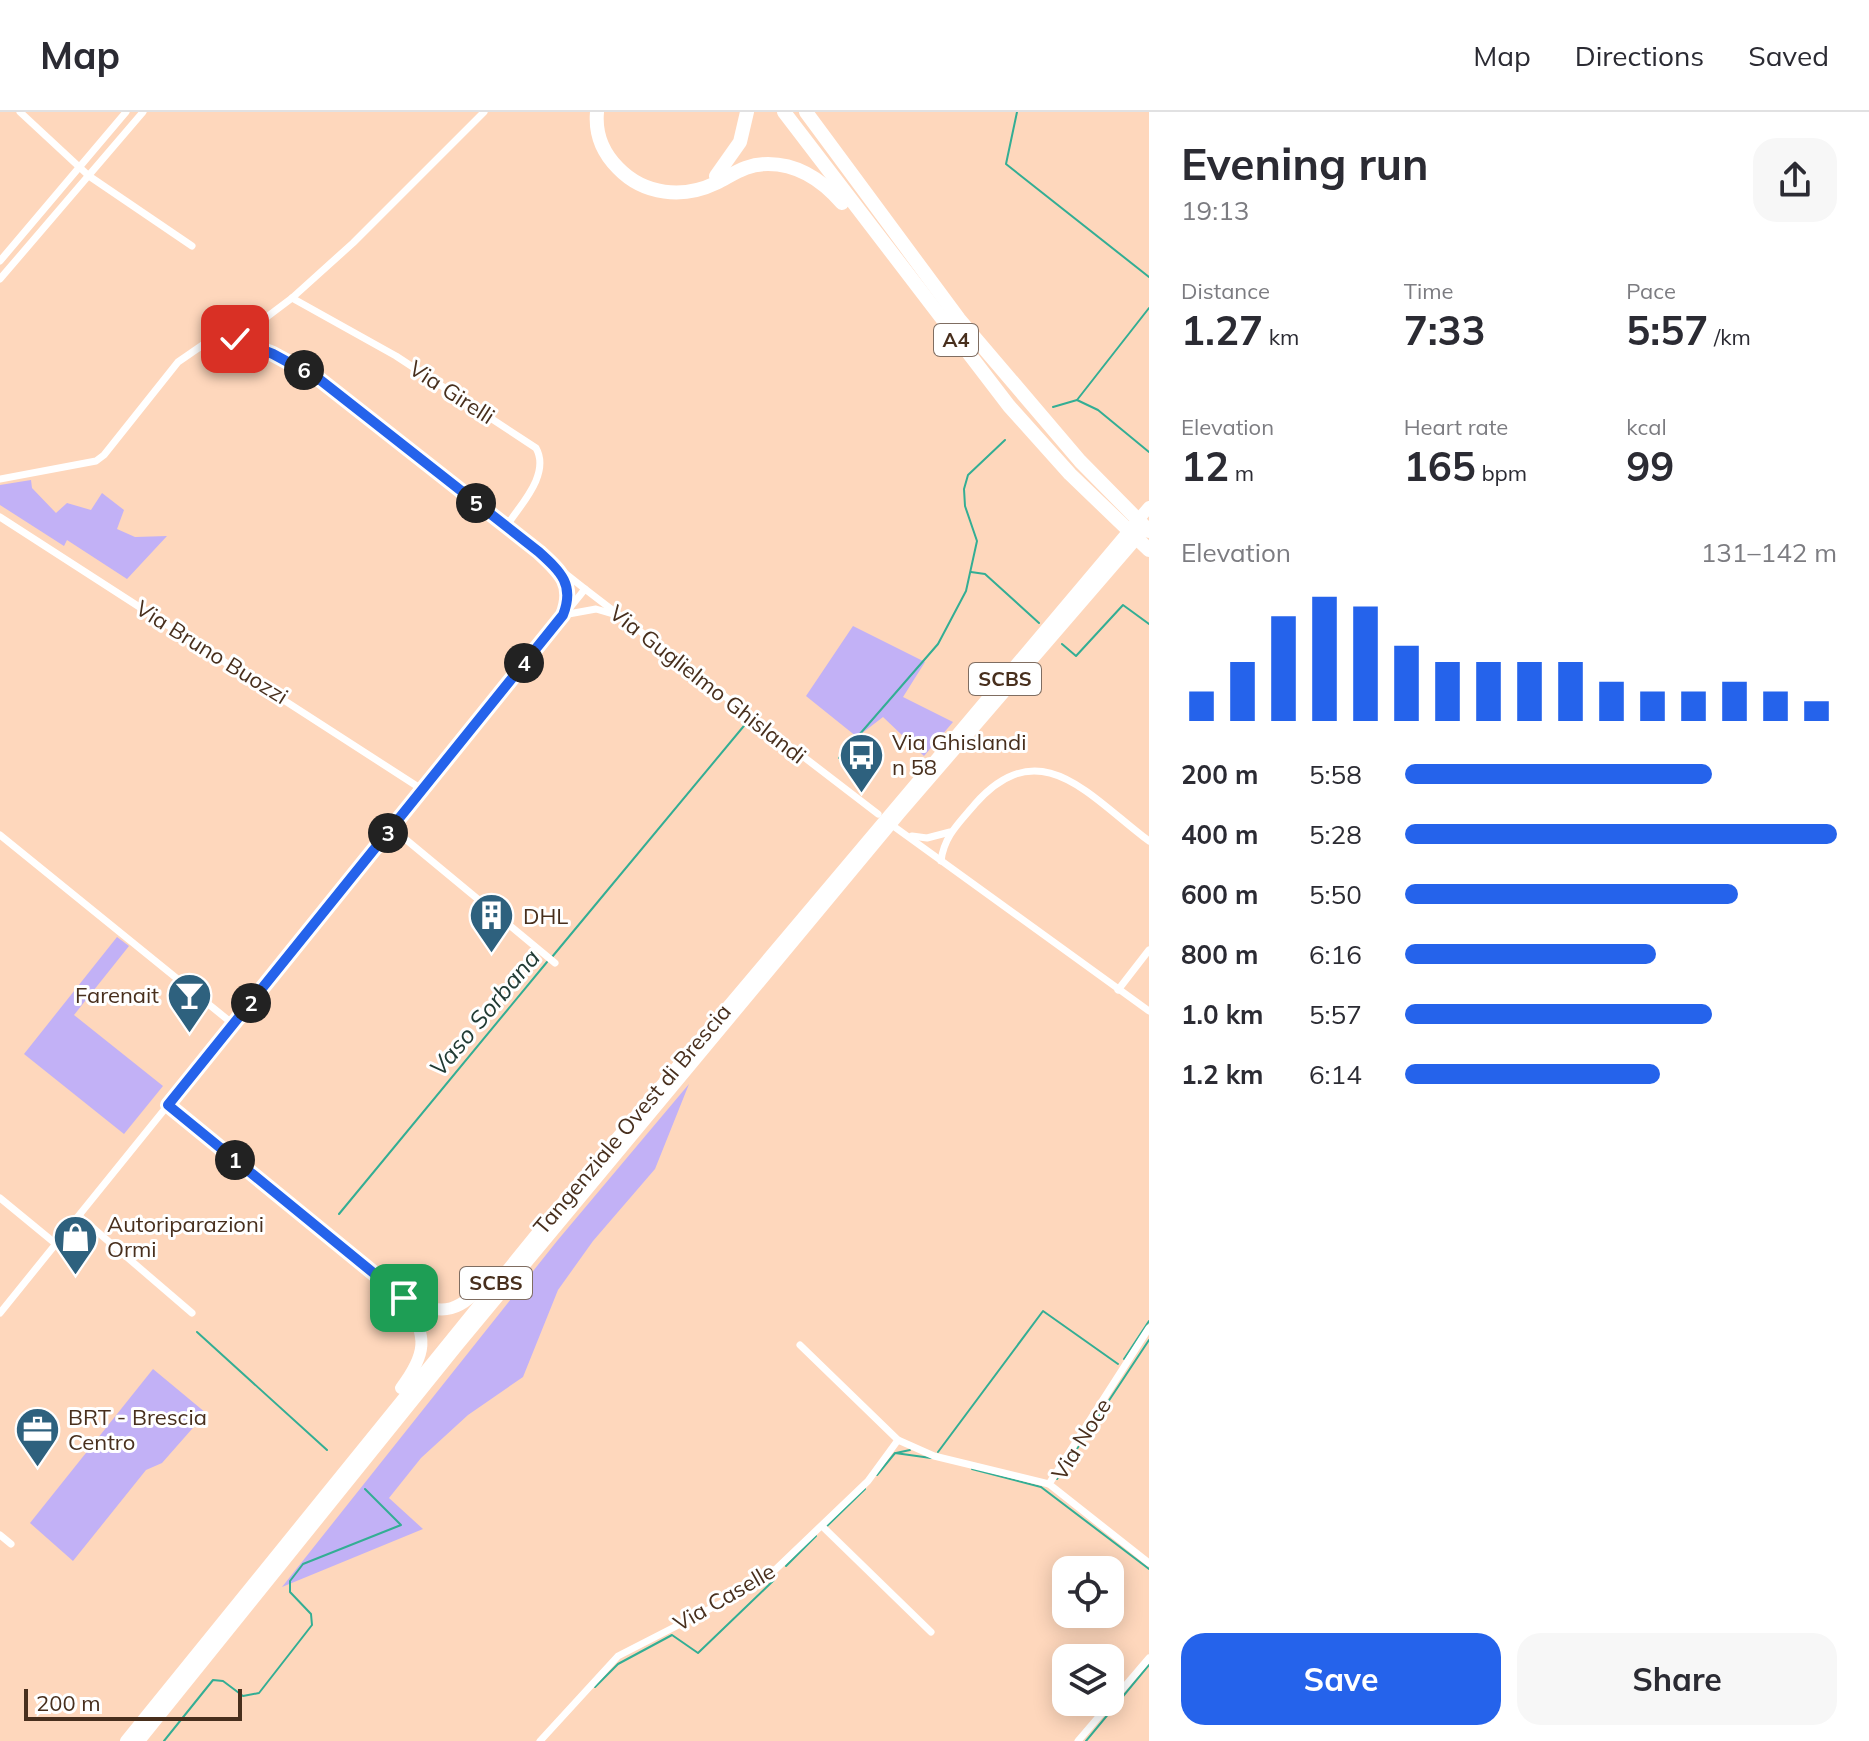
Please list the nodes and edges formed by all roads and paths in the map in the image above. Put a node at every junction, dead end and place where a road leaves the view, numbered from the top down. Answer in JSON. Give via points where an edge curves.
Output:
{"nodes":[{"id":1,"x":20,"y":112,"type":"edge"},
{"id":2,"x":126,"y":112,"type":"edge"},
{"id":3,"x":143,"y":112,"type":"edge"},
{"id":4,"x":484,"y":112,"type":"edge"},
{"id":5,"x":597,"y":112,"type":"edge"},
{"id":6,"x":747,"y":112,"type":"edge"},
{"id":7,"x":784,"y":112,"type":"edge"},
{"id":8,"x":809,"y":112,"type":"edge"},
{"id":9,"x":80,"y":166,"type":"junction"},
{"id":10,"x":89,"y":176,"type":"junction"},
{"id":11,"x":700,"y":189,"type":"junction"},
{"id":12,"x":883,"y":242,"type":"junction"},
{"id":13,"x":192,"y":246,"type":"dead end"},
{"id":14,"x":0,"y":261,"type":"edge"},
{"id":15,"x":0,"y":279,"type":"edge"},
{"id":16,"x":292,"y":298,"type":"junction"},
{"id":17,"x":246,"y":334,"type":"junction"},
{"id":18,"x":258,"y":338,"type":"junction"},
{"id":19,"x":252,"y":345,"type":"junction"},
{"id":20,"x":273,"y":354,"type":"junction"},
{"id":21,"x":0,"y":479,"type":"edge"},
{"id":22,"x":473,"y":501,"type":"junction"},
{"id":23,"x":1149,"y":507,"type":"edge"},
{"id":24,"x":0,"y":517,"type":"edge"},
{"id":25,"x":497,"y":520,"type":"junction"},
{"id":26,"x":510,"y":521,"type":"junction"},
{"id":27,"x":1149,"y":523,"type":"edge"},
{"id":28,"x":1149,"y":531,"type":"edge"},
{"id":29,"x":1149,"y":550,"type":"edge"},
{"id":30,"x":539,"y":552,"type":"junction"},
{"id":31,"x":1118,"y":552,"type":"junction"},
{"id":32,"x":559,"y":570,"type":"junction"},
{"id":33,"x":585,"y":589,"type":"junction"},
{"id":34,"x":592,"y":595,"type":"junction"},
{"id":35,"x":580,"y":610,"type":"junction"},
{"id":36,"x":563,"y":615,"type":"junction"},
{"id":37,"x":619,"y":616,"type":"junction"},
{"id":38,"x":423,"y":790,"type":"junction"},
{"id":39,"x":878,"y":814,"type":"dead end"},
{"id":40,"x":392,"y":828,"type":"junction"},
{"id":41,"x":950,"y":832,"type":"junction"},
{"id":42,"x":876,"y":834,"type":"junction"},
{"id":43,"x":0,"y":835,"type":"edge"},
{"id":44,"x":1149,"y":841,"type":"edge"},
{"id":45,"x":941,"y":861,"type":"junction"},
{"id":46,"x":1149,"y":950,"type":"edge"},
{"id":47,"x":555,"y":963,"type":"dead end"},
{"id":48,"x":1118,"y":990,"type":"junction"},
{"id":49,"x":1149,"y":1011,"type":"edge"},
{"id":50,"x":233,"y":1024,"type":"junction"},
{"id":51,"x":168,"y":1105,"type":"junction"},
{"id":52,"x":0,"y":1198,"type":"edge"},
{"id":53,"x":79,"y":1216,"type":"junction"},
{"id":54,"x":548,"y":1220,"type":"junction"},
{"id":55,"x":56,"y":1244,"type":"junction"},
{"id":56,"x":404,"y":1298,"type":"junction"},
{"id":57,"x":0,"y":1313,"type":"edge"},
{"id":58,"x":192,"y":1313,"type":"dead end"},
{"id":59,"x":1149,"y":1328,"type":"edge"},
{"id":60,"x":800,"y":1345,"type":"dead end"},
{"id":61,"x":898,"y":1440,"type":"junction"},
{"id":62,"x":367,"y":1442,"type":"junction"},
{"id":63,"x":1049,"y":1484,"type":"junction"},
{"id":64,"x":822,"y":1526,"type":"junction"},
{"id":65,"x":0,"y":1535,"type":"edge"},
{"id":66,"x":11,"y":1544,"type":"dead end"},
{"id":67,"x":1149,"y":1563,"type":"edge"},
{"id":68,"x":931,"y":1632,"type":"dead end"},
{"id":69,"x":1149,"y":1658,"type":"edge"},
{"id":70,"x":543,"y":1740,"type":"edge"},
{"id":71,"x":126,"y":1741,"type":"edge"},
{"id":72,"x":139,"y":1741,"type":"edge"},
{"id":73,"x":1078,"y":1741,"type":"edge"}],
"edges":[{"from":1,"to":9,"type":"street"},
{"from":2,"to":9,"type":"street"},
{"from":3,"to":10,"type":"street"},
{"from":4,"to":16,"type":"street"},
{"from":5,"to":11,"type":"highway","via":[[601,144],[625,174],[664,192]]},
{"from":6,"to":11,"type":"highway","via":[[735,152]]},
{"from":7,"to":12,"type":"highway","number":"A4"},
{"from":8,"to":28,"type":"highway","number":"A4","via":[[959,319]]},
{"from":9,"to":10,"type":"street"},
{"from":9,"to":14,"type":"street"},
{"from":10,"to":13,"type":"street"},
{"from":10,"to":15,"type":"street"},
{"from":11,"to":12,"type":"highway","via":[[756,165],[797,169],[820,181]]},
{"from":12,"to":29,"type":"highway","number":"A4","via":[[1009,406]]},
{"from":16,"to":17,"type":"street"},
{"from":16,"to":26,"type":"street","name":"Via Girelli","via":[[396,356],[536,448],[538,475]]},
{"from":17,"to":18,"type":"street"},
{"from":17,"to":19,"type":"street"},
{"from":17,"to":21,"type":"street","via":[[218,338],[178,362],[96,461]]},
{"from":18,"to":19,"type":"street"},
{"from":18,"to":20,"type":"street","name":"Via Guglielmo Ghislandi"},
{"from":19,"to":20,"type":"street","name":"Via Guglielmo Ghislandi"},
{"from":20,"to":22,"type":"street","name":"Via Guglielmo Ghislandi","via":[[319,379]]},
{"from":22,"to":25,"type":"street","name":"Via Guglielmo Ghislandi"},
{"from":22,"to":26,"type":"street","name":"Via Guglielmo Ghislandi"},
{"from":23,"to":31,"type":"highway","name":"Tangenziale Ovest di Brescia","number":"SCBS"},
{"from":24,"to":38,"type":"street","name":"Via Bruno Buozzi"},
{"from":25,"to":26,"type":"street"},
{"from":25,"to":30,"type":"street","name":"Via Guglielmo Ghislandi"},
{"from":26,"to":30,"type":"street","name":"Via Guglielmo Ghislandi"},
{"from":27,"to":31,"type":"highway","name":"Tangenziale Ovest di Brescia","number":"SCBS"},
{"from":30,"to":32,"type":"street","name":"Via Guglielmo Ghislandi"},
{"from":31,"to":42,"type":"highway","name":"Tangenziale Ovest di Brescia","number":"SCBS"},
{"from":32,"to":33,"type":"street","name":"Via Guglielmo Ghislandi"},
{"from":32,"to":36,"type":"street","via":[[568,584]]},
{"from":33,"to":34,"type":"street","name":"Via Guglielmo Ghislandi"},
{"from":33,"to":36,"type":"street"},
{"from":34,"to":35,"type":"street"},
{"from":34,"to":37,"type":"street","name":"Via Guglielmo Ghislandi"},
{"from":35,"to":36,"type":"street"},
{"from":35,"to":37,"type":"street"},
{"from":36,"to":38,"type":"street"},
{"from":37,"to":39,"type":"street","name":"Via Guglielmo Ghislandi"},
{"from":38,"to":40,"type":"street"},
{"from":40,"to":47,"type":"street"},
{"from":40,"to":50,"type":"street"},
{"from":41,"to":44,"type":"street","via":[[993,783],[1033,769],[1068,780]]},
{"from":41,"to":45,"type":"street"},
{"from":41,"to":45,"type":"street","via":[[927,838],[899,830]]},
{"from":42,"to":54,"type":"highway","name":"Tangenziale Ovest di Brescia","number":"SCBS"},
{"from":42,"to":72,"type":"highway","name":"Tangenziale Ovest di Brescia","number":"SCBS"},
{"from":43,"to":50,"type":"street"},
{"from":45,"to":48,"type":"street"},
{"from":46,"to":48,"type":"street"},
{"from":48,"to":49,"type":"street"},
{"from":50,"to":51,"type":"street"},
{"from":51,"to":53,"type":"street"},
{"from":51,"to":56,"type":"street"},
{"from":52,"to":55,"type":"street"},
{"from":53,"to":55,"type":"street"},
{"from":53,"to":58,"type":"street"},
{"from":54,"to":56,"type":"highway","via":[[455,1308],[433,1311]]},
{"from":54,"to":62,"type":"highway","name":"Tangenziale Ovest di Brescia","number":"SCBS"},
{"from":55,"to":57,"type":"street"},
{"from":56,"to":62,"type":"highway","via":[[421,1327],[422,1352]]},
{"from":59,"to":63,"type":"street","name":"Via Noce"},
{"from":60,"to":61,"type":"street"},
{"from":61,"to":63,"type":"street","via":[[934,1456]]},
{"from":61,"to":64,"type":"street","name":"Via Caselle","via":[[868,1481]]},
{"from":62,"to":71,"type":"highway","name":"Tangenziale Ovest di Brescia","number":"SCBS"},
{"from":63,"to":67,"type":"street","name":"Via Noce"},
{"from":64,"to":68,"type":"street"},
{"from":64,"to":70,"type":"street","name":"Via Caselle","via":[[750,1587],[618,1656]]},
{"from":65,"to":66,"type":"street"},
{"from":69,"to":73,"type":"street"}]}
